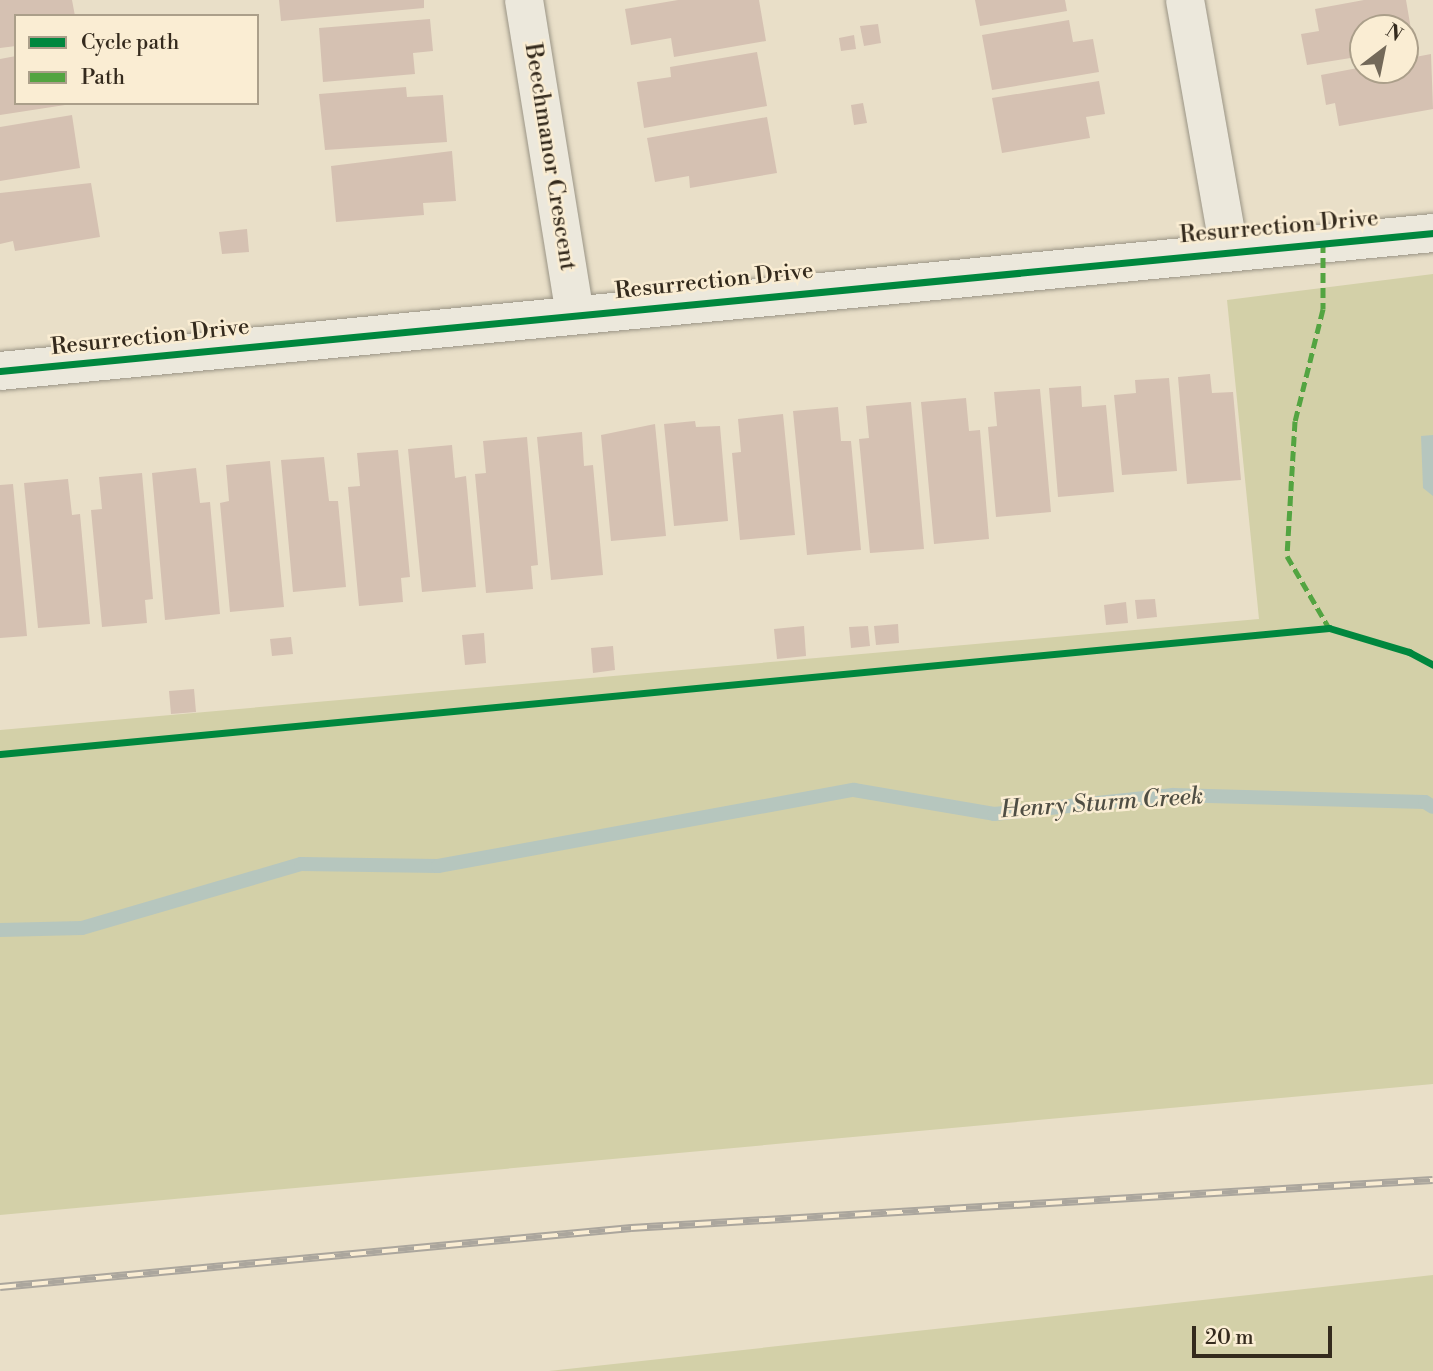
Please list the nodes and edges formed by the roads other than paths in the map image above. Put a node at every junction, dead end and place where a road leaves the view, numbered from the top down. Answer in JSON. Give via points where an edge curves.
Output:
{"nodes":[{"id":1,"x":524,"y":0,"type":"edge"},
{"id":2,"x":1185,"y":0,"type":"edge"},
{"id":3,"x":1433,"y":233,"type":"edge"},
{"id":4,"x":1229,"y":249,"type":"junction"},
{"id":5,"x":575,"y":314,"type":"junction"},
{"id":6,"x":0,"y":371,"type":"edge"}],
"edges":[{"from":1,"to":5,"type":"street","name":"Beechmanor Crescent"},
{"from":2,"to":4,"type":"street"},
{"from":3,"to":4,"type":"street","name":"Resurrection Drive"},
{"from":4,"to":5,"type":"street","name":"Resurrection Drive"},
{"from":5,"to":6,"type":"street","name":"Resurrection Drive"}]}
